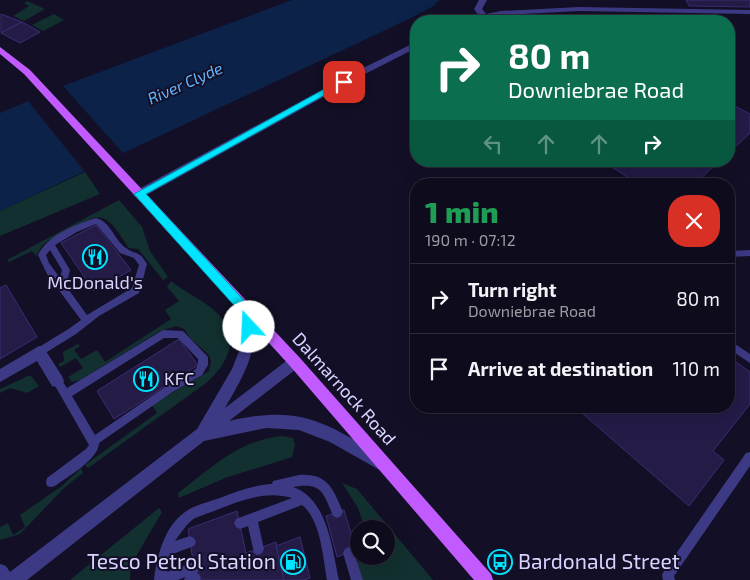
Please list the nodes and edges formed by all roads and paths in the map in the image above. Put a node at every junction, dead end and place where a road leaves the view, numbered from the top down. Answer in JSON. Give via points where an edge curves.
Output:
{"nodes":[{"id":1,"x":483,"y":0,"type":"edge"},
{"id":2,"x":566,"y":0,"type":"edge"},
{"id":3,"x":570,"y":9,"type":"junction"},
{"id":4,"x":523,"y":11,"type":"junction"},
{"id":5,"x":750,"y":12,"type":"edge"},
{"id":6,"x":482,"y":15,"type":"edge"},
{"id":7,"x":491,"y":15,"type":"edge"},
{"id":8,"x":525,"y":15,"type":"edge"},
{"id":9,"x":410,"y":48,"type":"edge"},
{"id":10,"x":0,"y":50,"type":"edge"},
{"id":11,"x":139,"y":194,"type":"junction"},
{"id":12,"x":50,"y":243,"type":"junction"},
{"id":13,"x":750,"y":253,"type":"edge"},
{"id":14,"x":735,"y":254,"type":"edge"},
{"id":15,"x":62,"y":285,"type":"junction"},
{"id":16,"x":246,"y":311,"type":"junction"},
{"id":17,"x":86,"y":321,"type":"junction"},
{"id":18,"x":735,"y":348,"type":"edge"},
{"id":19,"x":39,"y":352,"type":"junction"},
{"id":20,"x":750,"y":359,"type":"edge"},
{"id":21,"x":295,"y":362,"type":"junction"},
{"id":22,"x":0,"y":376,"type":"edge"},
{"id":23,"x":57,"y":382,"type":"joint"},
{"id":24,"x":65,"y":395,"type":"junction"},
{"id":25,"x":200,"y":435,"type":"junction"},
{"id":26,"x":94,"y":441,"type":"junction"},
{"id":27,"x":750,"y":457,"type":"edge"},
{"id":28,"x":386,"y":466,"type":"junction"},
{"id":29,"x":51,"y":482,"type":"dead end"},
{"id":30,"x":270,"y":487,"type":"junction"},
{"id":31,"x":304,"y":499,"type":"junction"},
{"id":32,"x":337,"y":512,"type":"dead end"},
{"id":33,"x":252,"y":519,"type":"junction"},
{"id":34,"x":240,"y":523,"type":"dead end"},
{"id":35,"x":190,"y":542,"type":"dead end"},
{"id":36,"x":258,"y":549,"type":"dead end"},
{"id":37,"x":165,"y":551,"type":"junction"},
{"id":38,"x":349,"y":553,"type":"dead end"},
{"id":39,"x":0,"y":572,"type":"edge"},
{"id":40,"x":193,"y":575,"type":"edge"},
{"id":41,"x":6,"y":580,"type":"edge"},
{"id":42,"x":13,"y":580,"type":"edge"},
{"id":43,"x":161,"y":580,"type":"edge"},
{"id":44,"x":333,"y":580,"type":"edge"},
{"id":45,"x":357,"y":580,"type":"edge"},
{"id":46,"x":485,"y":580,"type":"edge"},
{"id":47,"x":670,"y":580,"type":"edge"}],
"edges":[{"from":1,"to":6,"type":"street","via":[[478,9]]},
{"from":2,"to":3,"type":"street"},
{"from":3,"to":4,"type":"street"},
{"from":3,"to":5,"type":"street"},
{"from":4,"to":7,"type":"street"},
{"from":4,"to":8,"type":"lane"},
{"from":9,"to":11,"type":"street"},
{"from":10,"to":11,"type":"main road","name":"Dalmarnock Road","via":[[27,72]]},
{"from":11,"to":16,"type":"main road","name":"Dalmarnock Road"},
{"from":12,"to":15,"type":"lane","via":[[66,270]]},
{"from":12,"to":15,"type":"lane","via":[[42,255]]},
{"from":12,"to":17,"type":"lane","via":[[91,222],[100,222],[122,251],[137,256],[143,264],[136,290]]},
{"from":13,"to":14,"type":"lane"},
{"from":15,"to":17,"type":"lane"},
{"from":16,"to":21,"type":"main road","name":"Dalmarnock Road"},
{"from":16,"to":25,"type":"street","via":[[249,337],[246,348],[232,380]]},
{"from":17,"to":19,"type":"lane"},
{"from":18,"to":20,"type":"lane"},
{"from":19,"to":22,"type":"street"},
{"from":19,"to":23,"type":"street"},
{"from":21,"to":25,"type":"street"},
{"from":21,"to":28,"type":"main road","name":"Dalmarnock Road"},
{"from":23,"to":24,"type":"lane"},
{"from":24,"to":26,"type":"lane"},
{"from":24,"to":26,"type":"lane","via":[[163,334],[180,334],[203,357],[199,372]]},
{"from":25,"to":28,"type":"street","via":[[264,422],[297,422],[318,429]]},
{"from":25,"to":42,"type":"street"},
{"from":26,"to":29,"type":"lane","via":[[94,449],[90,453]]},
{"from":27,"to":47,"type":"lane","via":[[668,575]]},
{"from":28,"to":46,"type":"main road","name":"Dalmarnock Road"},
{"from":30,"to":31,"type":"lane","via":[[285,488]]},
{"from":30,"to":32,"type":"lane","via":[[309,478],[321,484],[332,497]]},
{"from":30,"to":37,"type":"lane","via":[[190,515],[183,520]]},
{"from":31,"to":33,"type":"lane"},
{"from":31,"to":44,"type":"lane","via":[[321,525]]},
{"from":33,"to":34,"type":"lane"},
{"from":33,"to":36,"type":"lane"},
{"from":35,"to":37,"type":"lane"},
{"from":37,"to":43,"type":"lane"},
{"from":38,"to":45,"type":"lane"},
{"from":39,"to":41,"type":"street"},
{"from":40,"to":43,"type":"lane"}]}
